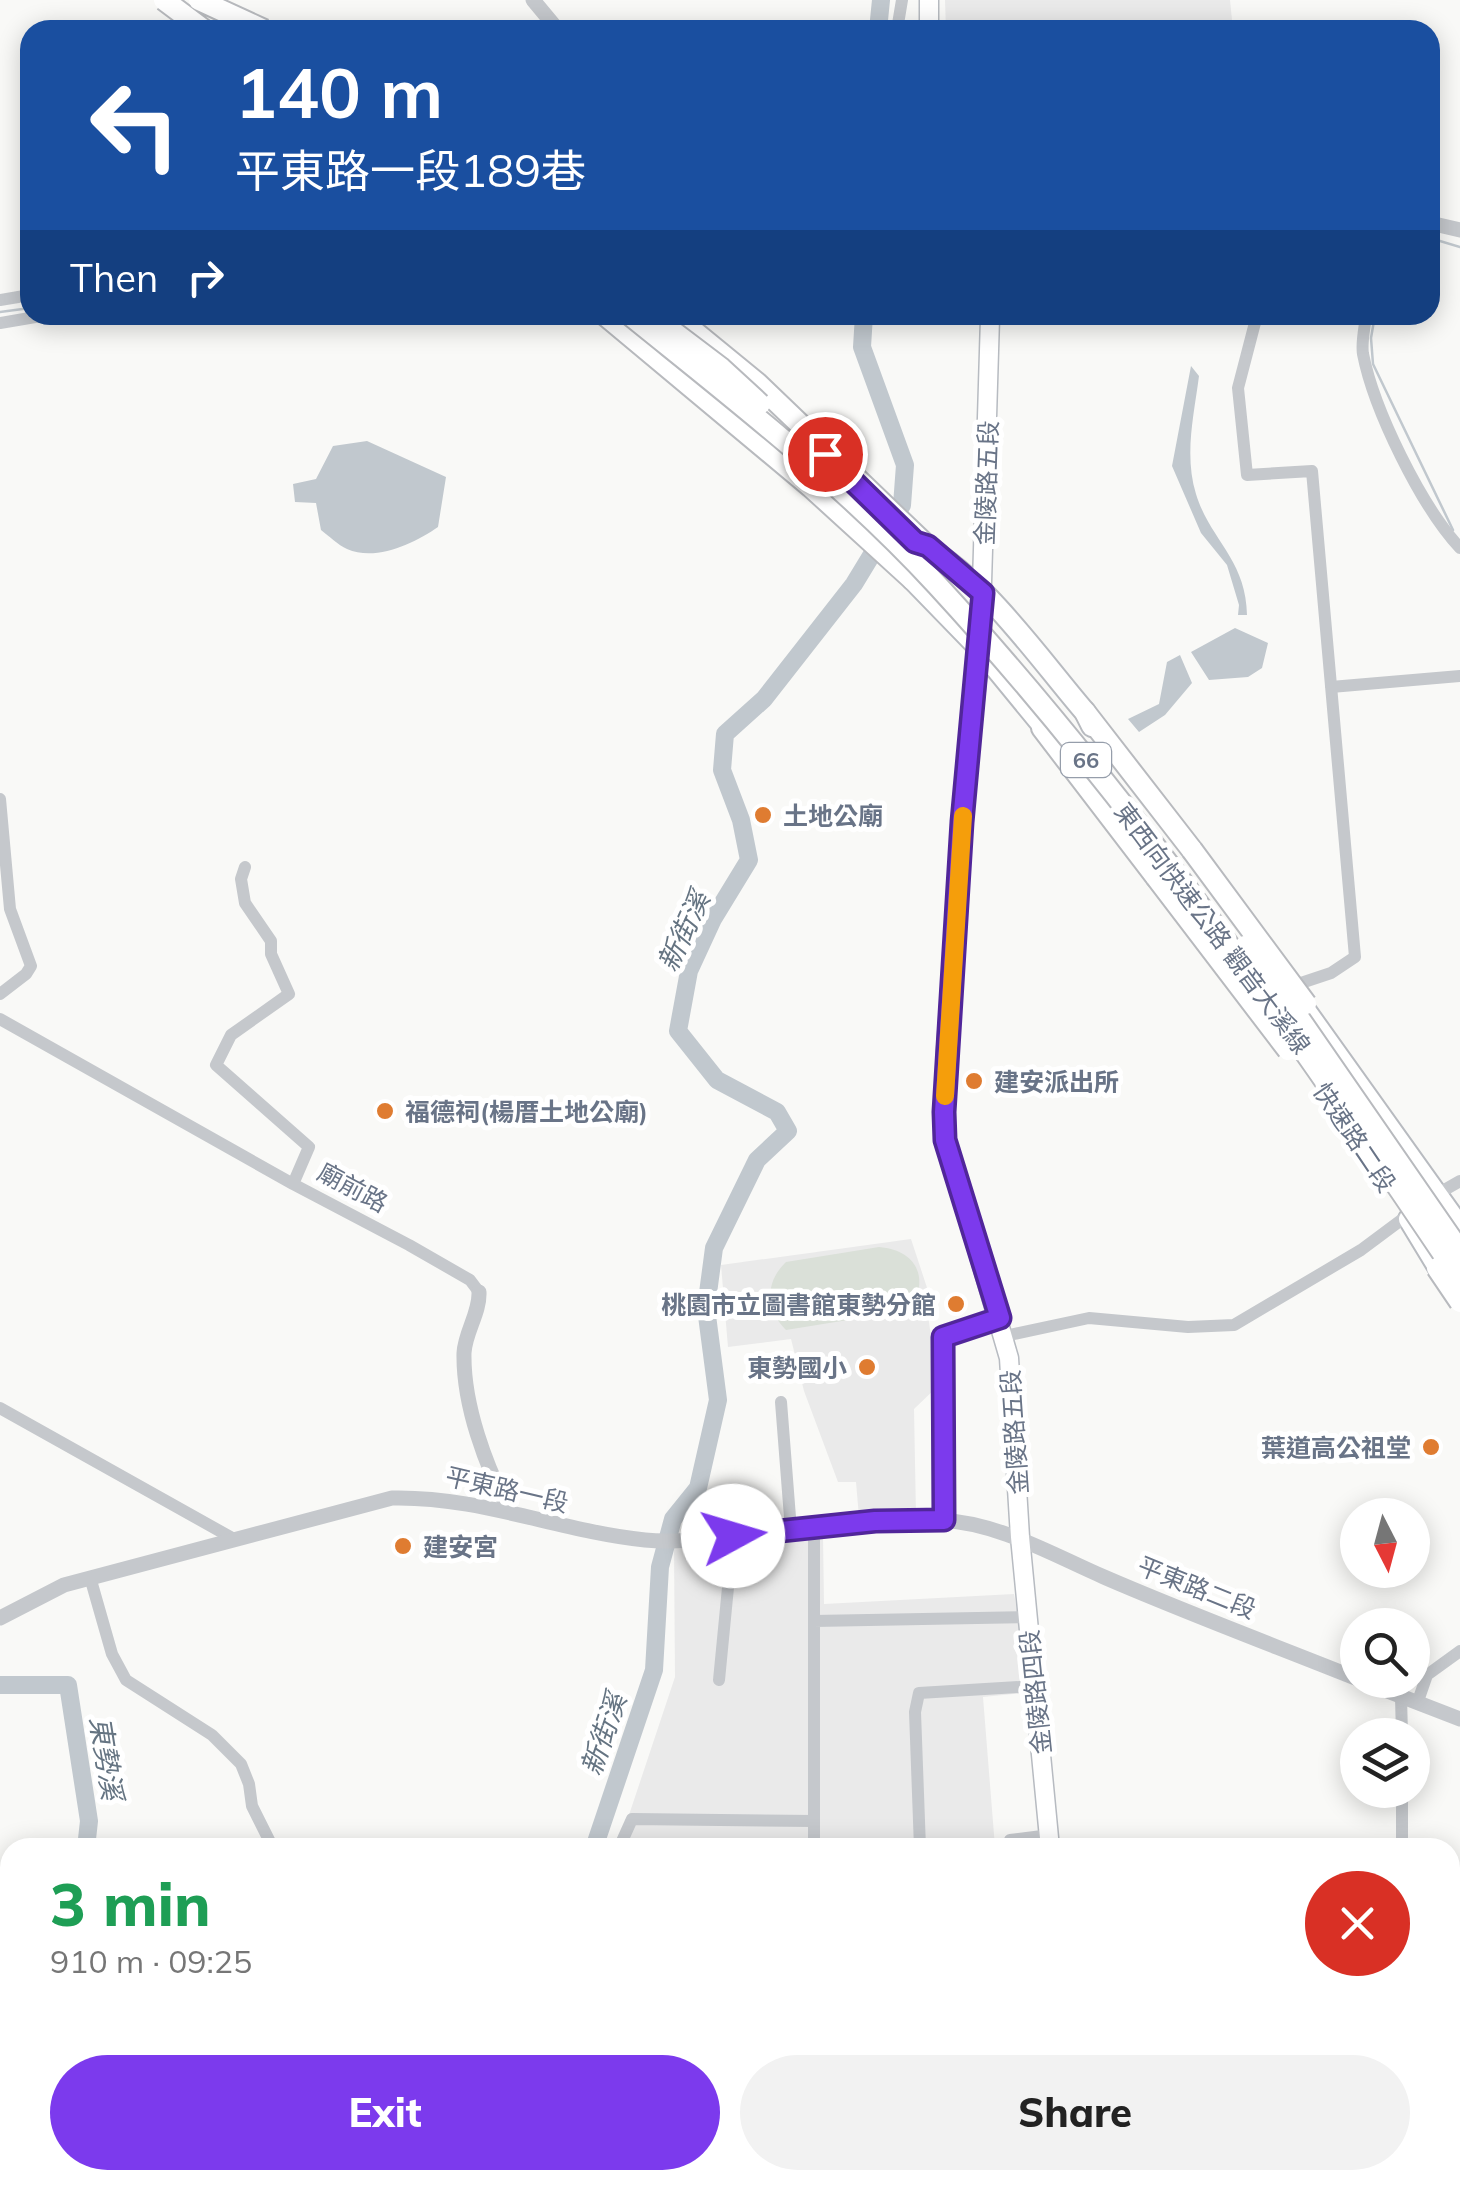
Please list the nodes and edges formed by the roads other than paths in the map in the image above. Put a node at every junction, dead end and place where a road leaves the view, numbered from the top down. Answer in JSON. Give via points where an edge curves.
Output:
{"nodes":[{"id":1,"x":148,"y":0,"type":"edge"},
{"id":2,"x":164,"y":0,"type":"edge"},
{"id":3,"x":200,"y":0,"type":"edge"},
{"id":4,"x":533,"y":0,"type":"edge"},
{"id":5,"x":186,"y":20,"type":"edge"},
{"id":6,"x":191,"y":20,"type":"edge"},
{"id":7,"x":201,"y":20,"type":"edge"},
{"id":8,"x":232,"y":20,"type":"edge"},
{"id":9,"x":240,"y":20,"type":"edge"},
{"id":10,"x":550,"y":20,"type":"edge"},
{"id":11,"x":616,"y":325,"type":"edge"},
{"id":12,"x":626,"y":325,"type":"edge"},
{"id":13,"x":642,"y":325,"type":"edge"},
{"id":14,"x":665,"y":325,"type":"edge"},
{"id":15,"x":683,"y":325,"type":"edge"},
{"id":16,"x":684,"y":325,"type":"edge"},
{"id":17,"x":988,"y":325,"type":"edge"},
{"id":18,"x":1254,"y":325,"type":"edge"},
{"id":19,"x":1365,"y":325,"type":"edge"},
{"id":20,"x":888,"y":510,"type":"junction"},
{"id":21,"x":872,"y":539,"type":"junction"},
{"id":22,"x":1460,"y":548,"type":"edge"},
{"id":23,"x":983,"y":593,"type":"junction"},
{"id":24,"x":980,"y":649,"type":"junction"},
{"id":25,"x":1460,"y":676,"type":"edge"},
{"id":26,"x":1331,"y":687,"type":"junction"},
{"id":27,"x":1085,"y":712,"type":"junction"},
{"id":28,"x":1042,"y":728,"type":"junction"},
{"id":29,"x":0,"y":799,"type":"edge"},
{"id":30,"x":245,"y":867,"type":"dead end"},
{"id":31,"x":1298,"y":984,"type":"dead end"},
{"id":32,"x":0,"y":994,"type":"edge"},
{"id":33,"x":0,"y":1019,"type":"edge"},
{"id":34,"x":1460,"y":1181,"type":"edge"},
{"id":35,"x":293,"y":1184,"type":"junction"},
{"id":36,"x":1437,"y":1194,"type":"junction"},
{"id":37,"x":1407,"y":1216,"type":"junction"},
{"id":38,"x":1460,"y":1231,"type":"edge"},
{"id":39,"x":1460,"y":1251,"type":"edge"},
{"id":40,"x":1460,"y":1280,"type":"edge"},
{"id":41,"x":478,"y":1292,"type":"joint"},
{"id":42,"x":1460,"y":1303,"type":"edge"},
{"id":43,"x":1002,"y":1327,"type":"junction"},
{"id":44,"x":781,"y":1402,"type":"dead end"},
{"id":45,"x":0,"y":1408,"type":"edge"},
{"id":46,"x":510,"y":1512,"type":"junction"},
{"id":47,"x":944,"y":1520,"type":"junction"},
{"id":48,"x":814,"y":1528,"type":"junction"},
{"id":49,"x":791,"y":1530,"type":"junction"},
{"id":50,"x":733,"y":1536,"type":"junction"},
{"id":51,"x":1020,"y":1537,"type":"junction"},
{"id":52,"x":234,"y":1539,"type":"junction"},
{"id":53,"x":90,"y":1578,"type":"junction"},
{"id":54,"x":1028,"y":1616,"type":"junction"},
{"id":55,"x":0,"y":1618,"type":"edge"},
{"id":56,"x":814,"y":1621,"type":"junction"},
{"id":57,"x":1460,"y":1651,"type":"edge"},
{"id":58,"x":1340,"y":1673,"type":"edge"},
{"id":59,"x":720,"y":1680,"type":"dead end"},
{"id":60,"x":1035,"y":1686,"type":"junction"},
{"id":61,"x":1409,"y":1699,"type":"junction"},
{"id":62,"x":1405,"y":1718,"type":"edge"},
{"id":63,"x":1460,"y":1719,"type":"edge"},
{"id":64,"x":1402,"y":1808,"type":"edge"},
{"id":65,"x":814,"y":1821,"type":"junction"},
{"id":66,"x":268,"y":1838,"type":"edge"},
{"id":67,"x":623,"y":1838,"type":"edge"},
{"id":68,"x":814,"y":1838,"type":"edge"},
{"id":69,"x":920,"y":1838,"type":"edge"},
{"id":70,"x":1050,"y":1838,"type":"edge"},
{"id":71,"x":1402,"y":1838,"type":"edge"}],
"edges":[{"from":1,"to":5,"type":"main road"},
{"from":2,"to":6,"type":"main road","bridge":true},
{"from":2,"to":7,"type":"main road","bridge":true},
{"from":3,"to":8,"type":"main road","bridge":true},
{"from":3,"to":9,"type":"main road","bridge":true},
{"from":4,"to":10,"type":"street"},
{"from":11,"to":21,"type":"main road"},
{"from":12,"to":21,"type":"main road","via":[[824,488]]},
{"from":13,"to":40,"type":"main road","name":"東西向快速公路 觀音大溪線","number":"66","bridge":true,"via":[[841,490],[1021,680],[1284,1021]]},
{"from":14,"to":39,"type":"main road","name":"東西向快速公路 觀音大溪線","number":"66","bridge":true,"via":[[720,368],[967,598],[1285,998]]},
{"from":15,"to":20,"type":"main road"},
{"from":16,"to":20,"type":"main road","via":[[757,383]]},
{"from":17,"to":23,"type":"main road","name":"金陵路五段"},
{"from":18,"to":26,"type":"street","via":[[1238,388],[1247,475],[1312,471]]},
{"from":19,"to":22,"type":"street","via":[[1362,349],[1404,463]]},
{"from":20,"to":23,"type":"main road","number":"66"},
{"from":21,"to":24,"type":"main road","number":"66"},
{"from":23,"to":24,"type":"main road","name":"金陵路五段"},
{"from":23,"to":27,"type":"main road","name":"快速路二段","number":"66"},
{"from":24,"to":28,"type":"main road","name":"快速路二段","number":"66"},
{"from":24,"to":43,"type":"main road","name":"金陵路五段","via":[[944,1126]]},
{"from":25,"to":26,"type":"street"},
{"from":26,"to":31,"type":"street","via":[[1355,957]]},
{"from":27,"to":36,"type":"main road","name":"快速路二段","number":"66"},
{"from":27,"to":38,"type":"main road","bridge":true,"via":[[1294,988]]},
{"from":28,"to":37,"type":"main road","name":"快速路二段","number":"66","via":[[1074,757],[1296,1050]]},
{"from":28,"to":42,"type":"main road","bridge":true,"via":[[1295,1059]]},
{"from":29,"to":32,"type":"street","via":[[10,909],[30,966]]},
{"from":30,"to":35,"type":"street","via":[[245,903],[270,942],[289,994],[231,1035],[216,1065],[309,1147]]},
{"from":33,"to":35,"type":"street","name":"廟前路"},
{"from":34,"to":36,"type":"street"},
{"from":35,"to":41,"type":"street","name":"廟前路","via":[[440,1262]]},
{"from":36,"to":37,"type":"street"},
{"from":36,"to":38,"type":"main road","name":"快速路二段","number":"66"},
{"from":37,"to":42,"type":"main road","name":"快速路二段","number":"66"},
{"from":37,"to":43,"type":"street","via":[[1234,1325],[1090,1318]]},
{"from":41,"to":46,"type":"street","name":"廟前路","via":[[464,1352],[472,1410],[484,1457]]},
{"from":43,"to":47,"type":"street","via":[[943,1337]]},
{"from":43,"to":51,"type":"main road","name":"金陵路五段"},
{"from":44,"to":49,"type":"street"},
{"from":45,"to":52,"type":"street"},
{"from":46,"to":50,"type":"street","name":"平東路一段","via":[[646,1540]]},
{"from":46,"to":52,"type":"street","name":"平東路一段","via":[[432,1497],[392,1498]]},
{"from":47,"to":48,"type":"street","name":"平東路一段"},
{"from":47,"to":51,"type":"street","name":"平東路一段"},
{"from":48,"to":49,"type":"street","name":"平東路一段"},
{"from":48,"to":56,"type":"street"},
{"from":49,"to":50,"type":"street","name":"平東路一段"},
{"from":50,"to":59,"type":"street"},
{"from":51,"to":54,"type":"main road","name":"金陵路四段"},
{"from":51,"to":58,"type":"street","name":"平東路二段"},
{"from":52,"to":53,"type":"street","name":"平東路一段"},
{"from":53,"to":55,"type":"street","name":"平東路一段","via":[[64,1584]]},
{"from":53,"to":66,"type":"street","via":[[126,1680],[212,1734],[241,1764]]},
{"from":54,"to":56,"type":"street"},
{"from":54,"to":60,"type":"main road","name":"金陵路四段"},
{"from":56,"to":65,"type":"street"},
{"from":57,"to":61,"type":"street","via":[[1427,1675]]},
{"from":60,"to":69,"type":"street","via":[[918,1693]]},
{"from":60,"to":70,"type":"main road","name":"金陵路四段"},
{"from":61,"to":62,"type":"street"},
{"from":61,"to":63,"type":"street","name":"平東路二段"},
{"from":64,"to":71,"type":"street"},
{"from":65,"to":67,"type":"street","via":[[632,1819]]},
{"from":65,"to":68,"type":"street"}]}
